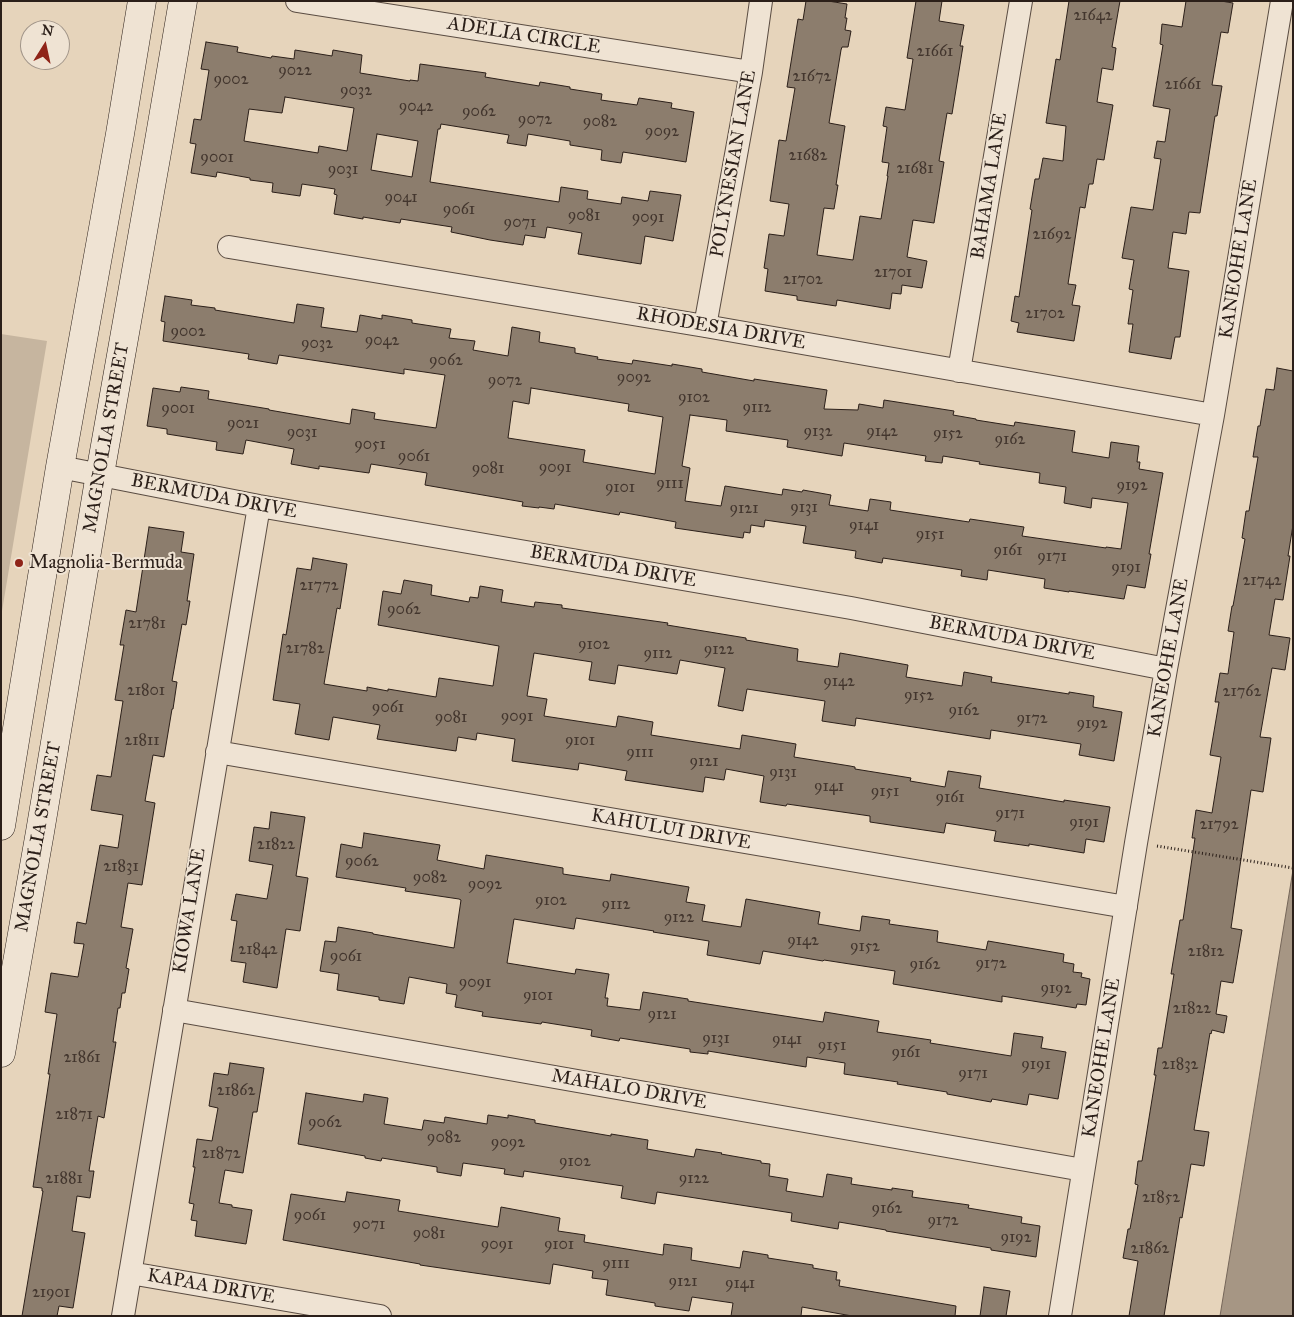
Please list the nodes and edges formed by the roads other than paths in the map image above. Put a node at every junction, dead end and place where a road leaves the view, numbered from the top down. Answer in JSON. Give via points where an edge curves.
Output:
{"nodes":[{"id":1,"x":142,"y":1,"type":"edge"},
{"id":2,"x":182,"y":1,"type":"edge"},
{"id":3,"x":297,"y":1,"type":"edge"},
{"id":4,"x":761,"y":1,"type":"edge"},
{"id":5,"x":1021,"y":1,"type":"edge"},
{"id":6,"x":1282,"y":1,"type":"edge"},
{"id":7,"x":751,"y":72,"type":"junction"},
{"id":8,"x":229,"y":247,"type":"dead end"},
{"id":9,"x":705,"y":326,"type":"junction"},
{"id":10,"x":960,"y":371,"type":"junction"},
{"id":11,"x":1213,"y":415,"type":"junction"},
{"id":12,"x":60,"y":467,"type":"junction"},
{"id":13,"x":100,"y":474,"type":"junction"},
{"id":14,"x":259,"y":506,"type":"junction"},
{"id":15,"x":1166,"y":669,"type":"junction"},
{"id":16,"x":217,"y":752,"type":"junction"},
{"id":17,"x":1,"y":826,"type":"edge"},
{"id":18,"x":1126,"y":907,"type":"junction"},
{"id":19,"x":174,"y":1010,"type":"junction"},
{"id":20,"x":1,"y":1053,"type":"edge"},
{"id":21,"x":1083,"y":1170,"type":"junction"},
{"id":22,"x":130,"y":1273,"type":"junction"},
{"id":23,"x":123,"y":1316,"type":"edge"},
{"id":24,"x":380,"y":1316,"type":"edge"},
{"id":25,"x":1060,"y":1316,"type":"edge"}],
"edges":[{"from":1,"to":12,"type":"main road","name":"MAGNOLIA STREET"},
{"from":2,"to":13,"type":"main road","name":"MAGNOLIA STREET"},
{"from":3,"to":7,"type":"street","name":"ADELIA CIRCLE"},
{"from":4,"to":7,"type":"street","name":"POLYNESIAN LANE"},
{"from":5,"to":10,"type":"street","name":"BAHAMA LANE"},
{"from":6,"to":11,"type":"street","name":"KANEOHE LANE"},
{"from":7,"to":9,"type":"street","name":"POLYNESIAN LANE"},
{"from":8,"to":9,"type":"street","name":"RHODESIA DRIVE"},
{"from":9,"to":10,"type":"street","name":"RHODESIA DRIVE"},
{"from":10,"to":11,"type":"street","name":"RHODESIA DRIVE"},
{"from":11,"to":15,"type":"street","name":"KANEOHE LANE"},
{"from":12,"to":13,"type":"street","name":"BERMUDA DRIVE"},
{"from":12,"to":17,"type":"main road","name":"MAGNOLIA STREET"},
{"from":13,"to":14,"type":"street","name":"BERMUDA DRIVE"},
{"from":13,"to":20,"type":"main road","name":"MAGNOLIA STREET"},
{"from":14,"to":15,"type":"street","name":"BERMUDA DRIVE","via":[[851,608]]},
{"from":14,"to":16,"type":"street","name":"KIOWA LANE"},
{"from":15,"to":18,"type":"street","name":"KANEOHE LANE"},
{"from":16,"to":18,"type":"street","name":"KAHULUI DRIVE"},
{"from":16,"to":19,"type":"street","name":"KIOWA LANE"},
{"from":18,"to":21,"type":"street","name":"KANEOHE LANE"},
{"from":19,"to":21,"type":"street","name":"MAHALO DRIVE"},
{"from":19,"to":22,"type":"street","name":"KIOWA LANE"},
{"from":21,"to":25,"type":"street","name":"KANEOHE LANE"},
{"from":22,"to":23,"type":"street","name":"KIOWA LANE"},
{"from":22,"to":24,"type":"street","name":"KAPAA DRIVE"}]}
